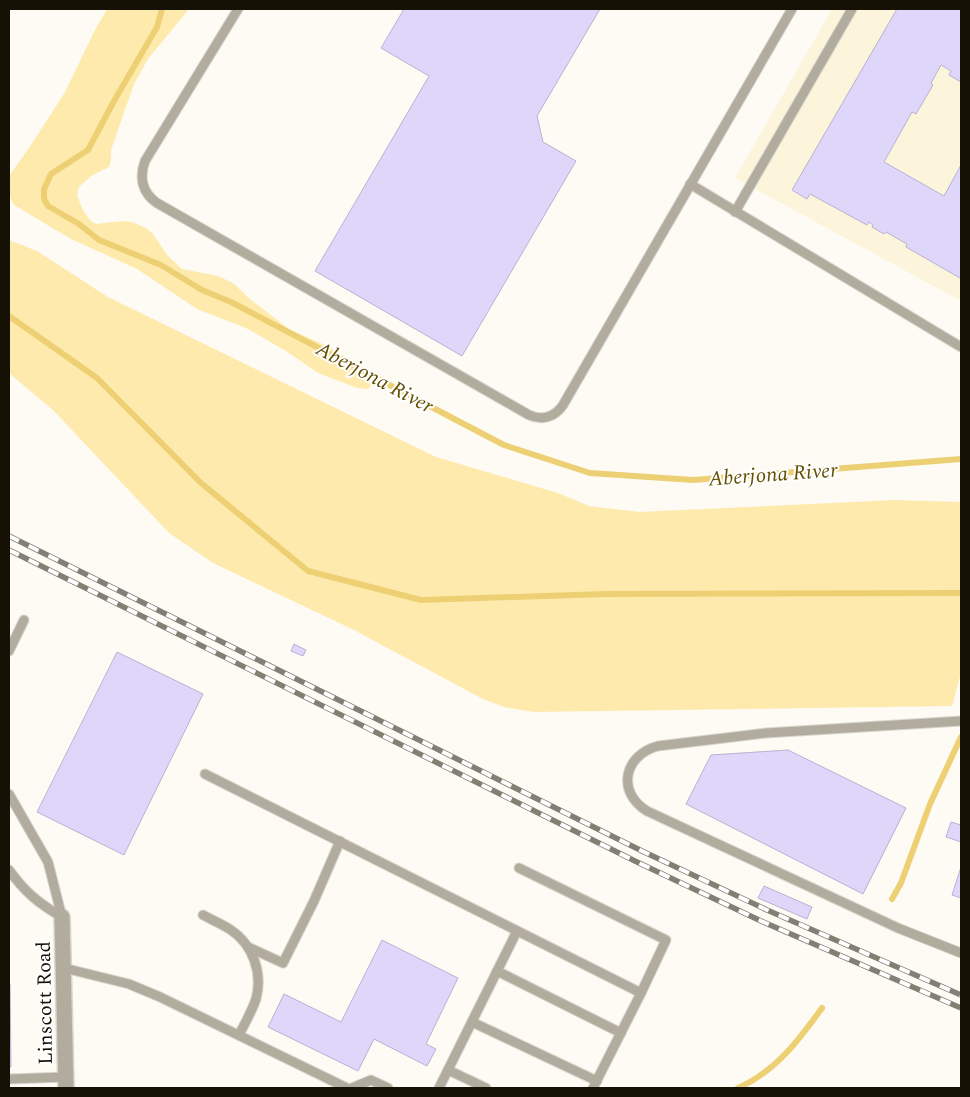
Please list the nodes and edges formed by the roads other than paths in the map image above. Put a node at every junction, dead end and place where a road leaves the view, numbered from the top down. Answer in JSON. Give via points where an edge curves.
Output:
{"nodes":[{"id":1,"x":238,"y":9,"type":"edge"},
{"id":2,"x":792,"y":9,"type":"edge"},
{"id":3,"x":852,"y":9,"type":"edge"},
{"id":4,"x":690,"y":184,"type":"junction"},
{"id":5,"x":735,"y":212,"type":"junction"},
{"id":6,"x":961,"y":347,"type":"edge"},
{"id":7,"x":24,"y":620,"type":"dead end"},
{"id":8,"x":9,"y":651,"type":"edge"},
{"id":9,"x":958,"y":721,"type":"edge"},
{"id":10,"x":205,"y":774,"type":"dead end"},
{"id":11,"x":9,"y":794,"type":"edge"},
{"id":12,"x":340,"y":842,"type":"junction"},
{"id":13,"x":519,"y":868,"type":"dead end"},
{"id":14,"x":9,"y":870,"type":"edge"},
{"id":15,"x":203,"y":915,"type":"dead end"},
{"id":16,"x":62,"y":917,"type":"junction"},
{"id":17,"x":517,"y":931,"type":"junction"},
{"id":18,"x":248,"y":947,"type":"junction"},
{"id":19,"x":961,"y":953,"type":"edge"},
{"id":20,"x":64,"y":968,"type":"junction"},
{"id":21,"x":497,"y":971,"type":"junction"},
{"id":22,"x":640,"y":993,"type":"junction"},
{"id":23,"x":472,"y":1022,"type":"junction"},
{"id":24,"x":621,"y":1032,"type":"junction"},
{"id":25,"x":239,"y":1035,"type":"junction"},
{"id":26,"x":448,"y":1070,"type":"junction"},
{"id":27,"x":9,"y":1078,"type":"edge"},
{"id":28,"x":66,"y":1083,"type":"edge"},
{"id":29,"x":595,"y":1084,"type":"edge"},
{"id":30,"x":347,"y":1088,"type":"edge"},
{"id":31,"x":352,"y":1088,"type":"edge"},
{"id":32,"x":388,"y":1088,"type":"edge"},
{"id":33,"x":439,"y":1088,"type":"edge"},
{"id":34,"x":486,"y":1088,"type":"edge"}],
"edges":[{"from":1,"to":4,"type":"lane","via":[[145,160],[142,179],[146,193],[166,208],[533,417],[548,417],[563,406]]},
{"from":2,"to":4,"type":"lane"},
{"from":3,"to":5,"type":"lane"},
{"from":4,"to":5,"type":"lane"},
{"from":5,"to":6,"type":"lane"},
{"from":7,"to":8,"type":"lane"},
{"from":9,"to":19,"type":"lane","via":[[766,733],[658,746],[644,751],[633,761],[627,782],[631,796],[647,811],[898,928]]},
{"from":10,"to":12,"type":"lane"},
{"from":11,"to":16,"type":"lane","via":[[48,862]]},
{"from":12,"to":17,"type":"lane"},
{"from":12,"to":18,"type":"lane","via":[[283,963]]},
{"from":13,"to":22,"type":"lane","via":[[666,940]]},
{"from":14,"to":16,"type":"lane","via":[[30,896]]},
{"from":15,"to":18,"type":"lane","via":[[231,930]]},
{"from":16,"to":20,"type":"street","name":"Linscott Road"},
{"from":17,"to":21,"type":"lane"},
{"from":17,"to":22,"type":"lane"},
{"from":18,"to":25,"type":"lane","via":[[257,969],[258,985],[255,1001]]},
{"from":20,"to":25,"type":"lane","via":[[129,984]]},
{"from":20,"to":28,"type":"street","name":"Linscott Road"},
{"from":21,"to":23,"type":"lane"},
{"from":21,"to":24,"type":"lane"},
{"from":22,"to":24,"type":"lane"},
{"from":23,"to":26,"type":"lane"},
{"from":23,"to":29,"type":"lane"},
{"from":24,"to":29,"type":"lane"},
{"from":25,"to":30,"type":"lane"},
{"from":26,"to":33,"type":"lane"},
{"from":26,"to":34,"type":"lane"},
{"from":27,"to":28,"type":"lane"},
{"from":31,"to":32,"type":"lane","via":[[371,1080]]}]}
